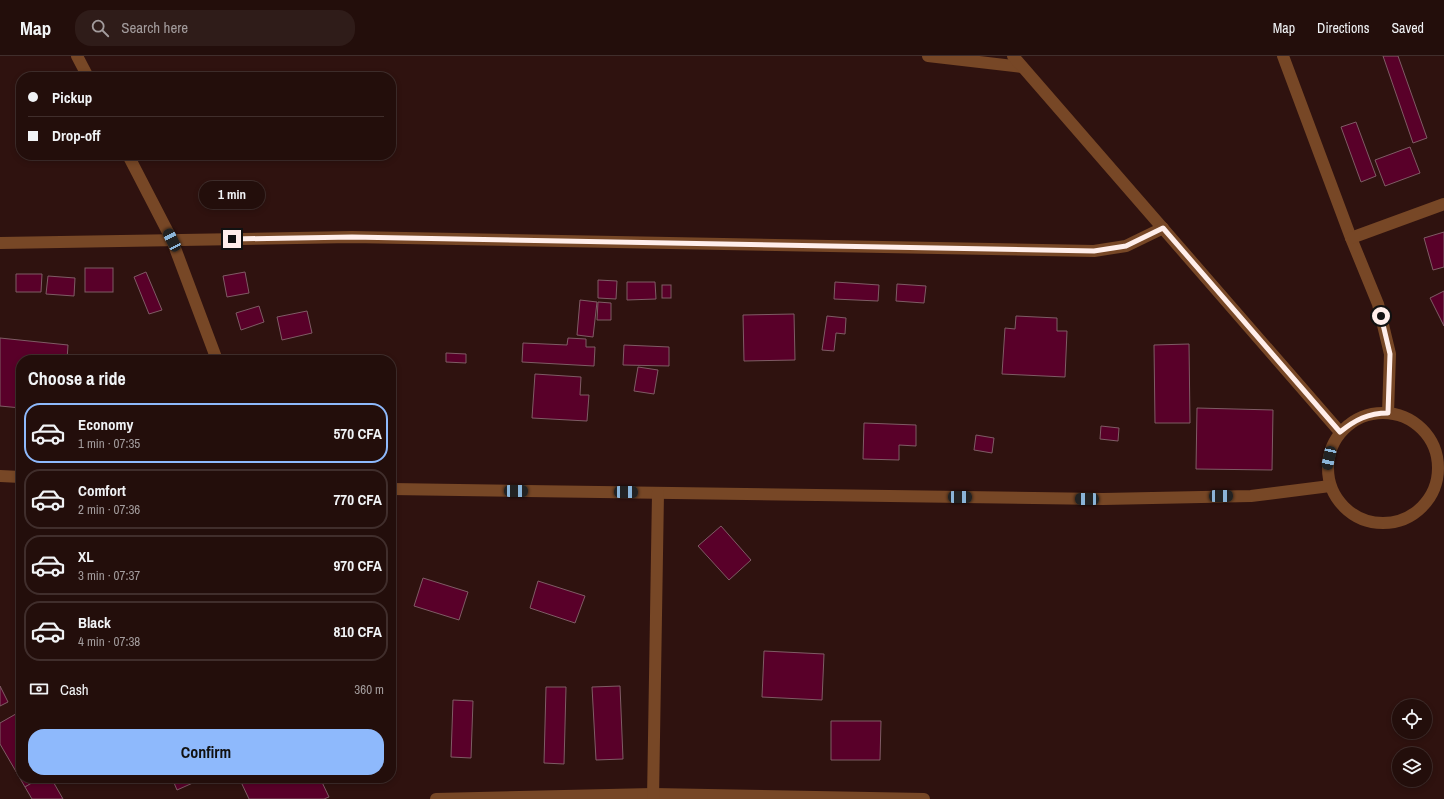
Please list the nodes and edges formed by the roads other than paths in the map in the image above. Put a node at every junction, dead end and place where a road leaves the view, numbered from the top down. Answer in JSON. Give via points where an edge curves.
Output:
{"nodes":[{"id":1,"x":77,"y":56,"type":"edge"},
{"id":2,"x":928,"y":56,"type":"edge"},
{"id":3,"x":1013,"y":56,"type":"edge"},
{"id":4,"x":1283,"y":56,"type":"edge"},
{"id":5,"x":1022,"y":67,"type":"junction"},
{"id":6,"x":85,"y":72,"type":"edge"},
{"id":7,"x":131,"y":160,"type":"edge"},
{"id":8,"x":1444,"y":204,"type":"edge"},
{"id":9,"x":1163,"y":228,"type":"junction"},
{"id":10,"x":1351,"y":238,"type":"junction"},
{"id":11,"x":172,"y":240,"type":"junction"},
{"id":12,"x":0,"y":243,"type":"edge"},
{"id":13,"x":216,"y":355,"type":"edge"},
{"id":14,"x":1388,"y":413,"type":"junction"},
{"id":15,"x":1340,"y":432,"type":"junction"},
{"id":16,"x":0,"y":476,"type":"edge"},
{"id":17,"x":16,"y":476,"type":"edge"},
{"id":18,"x":1330,"y":486,"type":"junction"},
{"id":19,"x":396,"y":489,"type":"edge"},
{"id":20,"x":1439,"y":491,"type":"edge"},
{"id":21,"x":658,"y":493,"type":"junction"},
{"id":22,"x":653,"y":797,"type":"edge"},
{"id":23,"x":436,"y":799,"type":"edge"},
{"id":24,"x":924,"y":799,"type":"edge"}],
"edges":[{"from":1,"to":6,"type":"street"},
{"from":2,"to":5,"type":"street"},
{"from":3,"to":5,"type":"street"},
{"from":4,"to":10,"type":"street"},
{"from":5,"to":9,"type":"street"},
{"from":7,"to":11,"type":"street"},
{"from":8,"to":10,"type":"street"},
{"from":9,"to":11,"type":"street","via":[[1126,246],[1094,251],[352,237]]},
{"from":9,"to":15,"type":"street"},
{"from":10,"to":14,"type":"street","via":[[1378,304],[1390,354]]},
{"from":11,"to":12,"type":"street"},
{"from":11,"to":13,"type":"street"},
{"from":14,"to":15,"type":"street","via":[[1357,418]]},
{"from":14,"to":20,"type":"street","via":[[1414,421],[1428,434],[1438,457]]},
{"from":15,"to":18,"type":"street","via":[[1330,449],[1327,466]]},
{"from":16,"to":17,"type":"street"},
{"from":18,"to":20,"type":"street","via":[[1340,503],[1355,516],[1386,524],[1409,517]]},
{"from":18,"to":21,"type":"street","via":[[1251,496],[1103,499]]},
{"from":19,"to":21,"type":"street"},
{"from":21,"to":22,"type":"street"},
{"from":22,"to":23,"type":"street"},
{"from":22,"to":24,"type":"street"}]}
